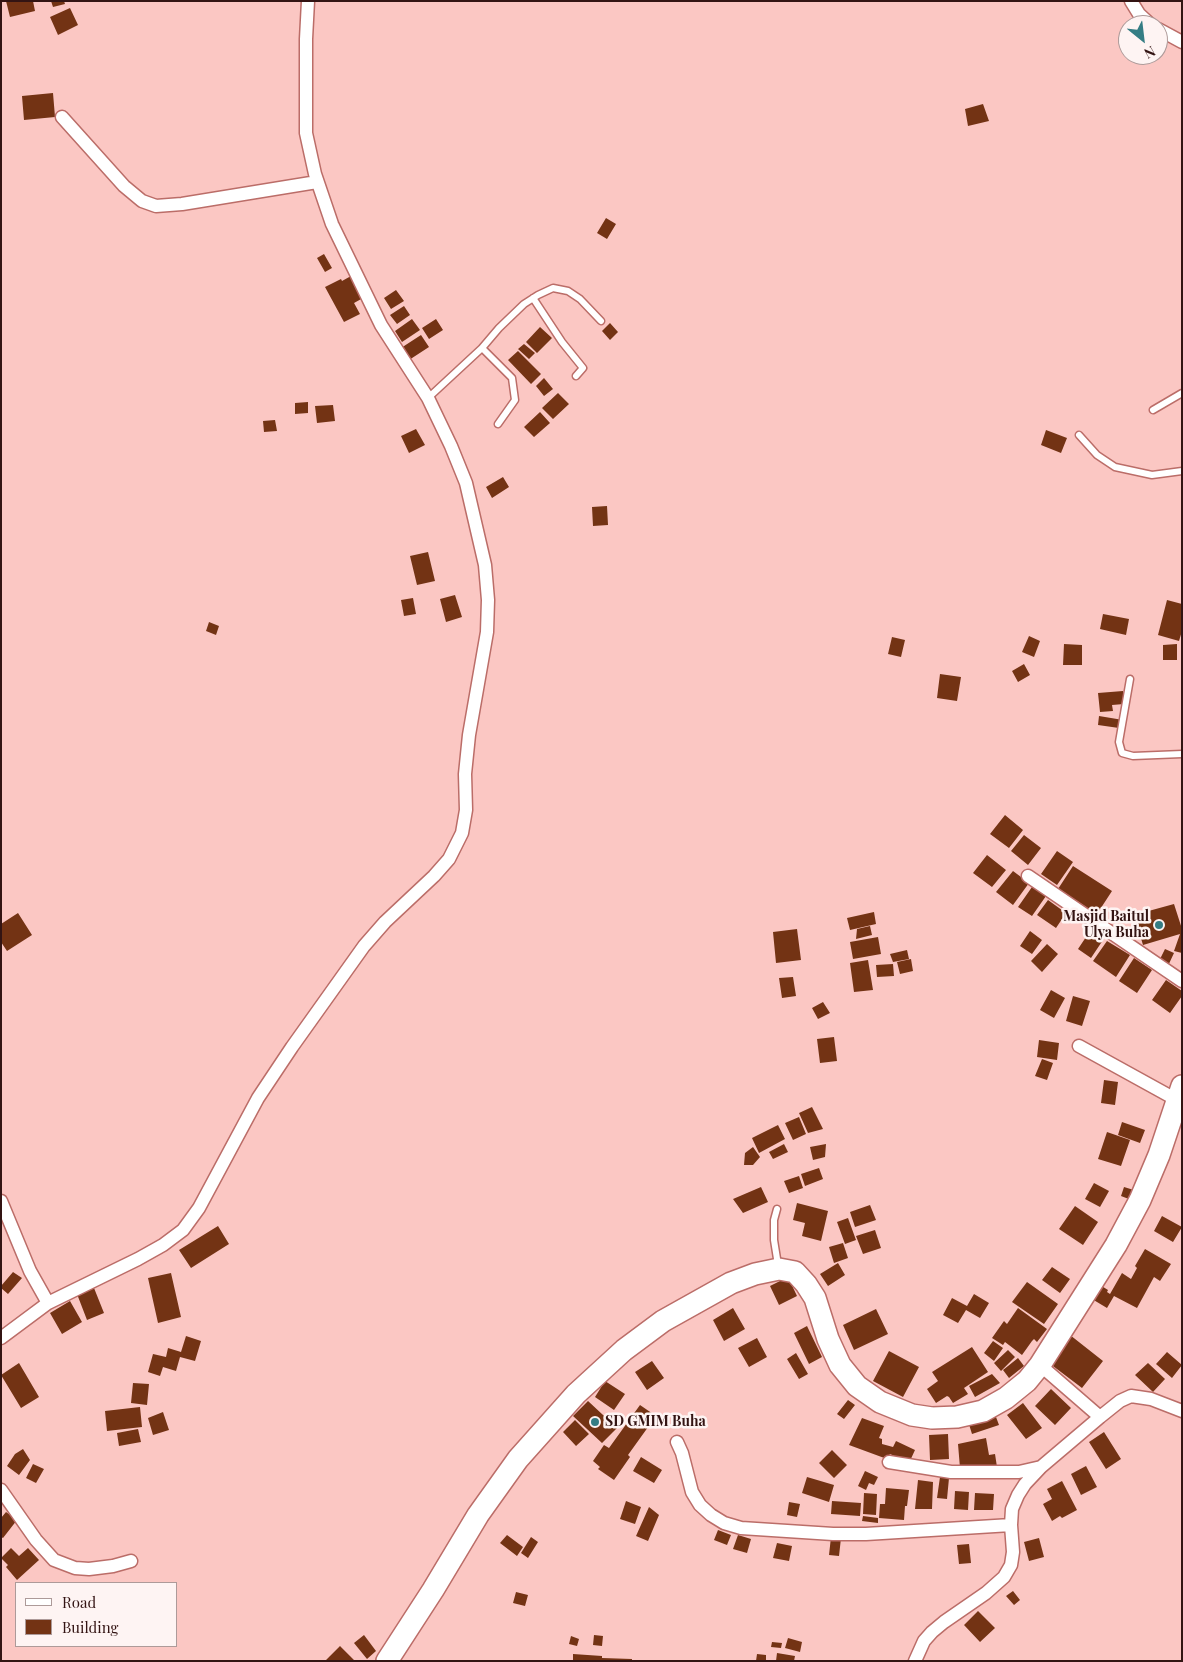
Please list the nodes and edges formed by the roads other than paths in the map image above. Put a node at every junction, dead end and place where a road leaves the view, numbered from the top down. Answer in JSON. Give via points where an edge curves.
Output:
{"nodes":[{"id":1,"x":308,"y":1,"type":"edge"},
{"id":2,"x":1131,"y":1,"type":"edge"},
{"id":3,"x":1140,"y":15,"type":"edge"},
{"id":4,"x":1168,"y":34,"type":"edge"},
{"id":5,"x":1182,"y":42,"type":"edge"},
{"id":6,"x":62,"y":118,"type":"dead end"},
{"id":7,"x":317,"y":182,"type":"junction"},
{"id":8,"x":533,"y":298,"type":"junction"},
{"id":9,"x":601,"y":321,"type":"dead end"},
{"id":10,"x":482,"y":348,"type":"junction"},
{"id":11,"x":576,"y":376,"type":"dead end"},
{"id":12,"x":1182,"y":393,"type":"edge"},
{"id":13,"x":428,"y":398,"type":"junction"},
{"id":14,"x":1153,"y":410,"type":"dead end"},
{"id":15,"x":498,"y":424,"type":"dead end"},
{"id":16,"x":1079,"y":435,"type":"dead end"},
{"id":17,"x":1182,"y":471,"type":"edge"},
{"id":18,"x":1130,"y":679,"type":"dead end"},
{"id":19,"x":1182,"y":754,"type":"edge"},
{"id":20,"x":1028,"y":876,"type":"dead end"},
{"id":21,"x":1182,"y":981,"type":"edge"},
{"id":22,"x":1079,"y":1046,"type":"dead end"},
{"id":23,"x":1180,"y":1093,"type":"edge"},
{"id":24,"x":1,"y":1201,"type":"edge"},
{"id":25,"x":777,"y":1209,"type":"dead end"},
{"id":26,"x":779,"y":1269,"type":"junction"},
{"id":27,"x":48,"y":1303,"type":"junction"},
{"id":28,"x":1,"y":1338,"type":"edge"},
{"id":29,"x":1040,"y":1365,"type":"junction"},
{"id":30,"x":1182,"y":1410,"type":"edge"},
{"id":31,"x":1100,"y":1417,"type":"junction"},
{"id":32,"x":677,"y":1442,"type":"dead end"},
{"id":33,"x":889,"y":1462,"type":"dead end"},
{"id":34,"x":1041,"y":1467,"type":"junction"},
{"id":35,"x":1,"y":1490,"type":"edge"},
{"id":36,"x":1011,"y":1525,"type":"junction"},
{"id":37,"x":131,"y":1562,"type":"dead end"},
{"id":38,"x":387,"y":1661,"type":"edge"},
{"id":39,"x":915,"y":1661,"type":"edge"}],
"edges":[{"from":1,"to":7,"type":"street","via":[[306,133]]},
{"from":2,"to":3,"type":"street"},
{"from":4,"to":5,"type":"street"},
{"from":6,"to":7,"type":"street","via":[[124,186],[142,201],[156,206]]},
{"from":7,"to":13,"type":"street","via":[[332,224],[381,325]]},
{"from":8,"to":9,"type":"lane","via":[[553,288],[568,291]]},
{"from":8,"to":10,"type":"lane","via":[[509,317]]},
{"from":8,"to":11,"type":"lane","via":[[583,368]]},
{"from":10,"to":13,"type":"lane"},
{"from":10,"to":15,"type":"lane","via":[[512,378],[515,400]]},
{"from":12,"to":14,"type":"lane"},
{"from":13,"to":27,"type":"street","via":[[466,483],[485,565],[488,600],[487,632],[468,735],[466,810],[462,833],[449,859],[364,946],[292,1047],[258,1098],[199,1208],[182,1230],[138,1259]]},
{"from":16,"to":17,"type":"lane","via":[[1098,455],[1116,467],[1152,475]]},
{"from":18,"to":19,"type":"lane","via":[[1119,742],[1122,753],[1134,756]]},
{"from":20,"to":21,"type":"street"},
{"from":22,"to":23,"type":"street"},
{"from":23,"to":29,"type":"highway","via":[[1159,1155],[1132,1215],[1116,1246]]},
{"from":24,"to":27,"type":"street","via":[[30,1271]]},
{"from":25,"to":26,"type":"lane","via":[[774,1240]]},
{"from":26,"to":29,"type":"highway","via":[[795,1272],[806,1284],[815,1298],[840,1365],[857,1386],[880,1402],[912,1415],[957,1417],[983,1411],[1006,1398]]},
{"from":26,"to":38,"type":"highway","via":[[731,1283],[663,1321],[624,1350],[576,1394],[518,1459],[478,1514]]},
{"from":27,"to":28,"type":"street"},
{"from":29,"to":31,"type":"street"},
{"from":30,"to":31,"type":"street","via":[[1131,1396]]},
{"from":31,"to":34,"type":"street"},
{"from":32,"to":36,"type":"street","via":[[692,1492],[700,1505],[724,1523],[741,1528],[866,1534]]},
{"from":33,"to":34,"type":"street","via":[[951,1472],[1019,1472]]},
{"from":34,"to":36,"type":"street","via":[[1018,1495],[1012,1509]]},
{"from":35,"to":37,"type":"street","via":[[54,1560],[75,1568],[89,1569]]},
{"from":36,"to":39,"type":"street","via":[[1014,1552],[1004,1577],[932,1632]]}]}
